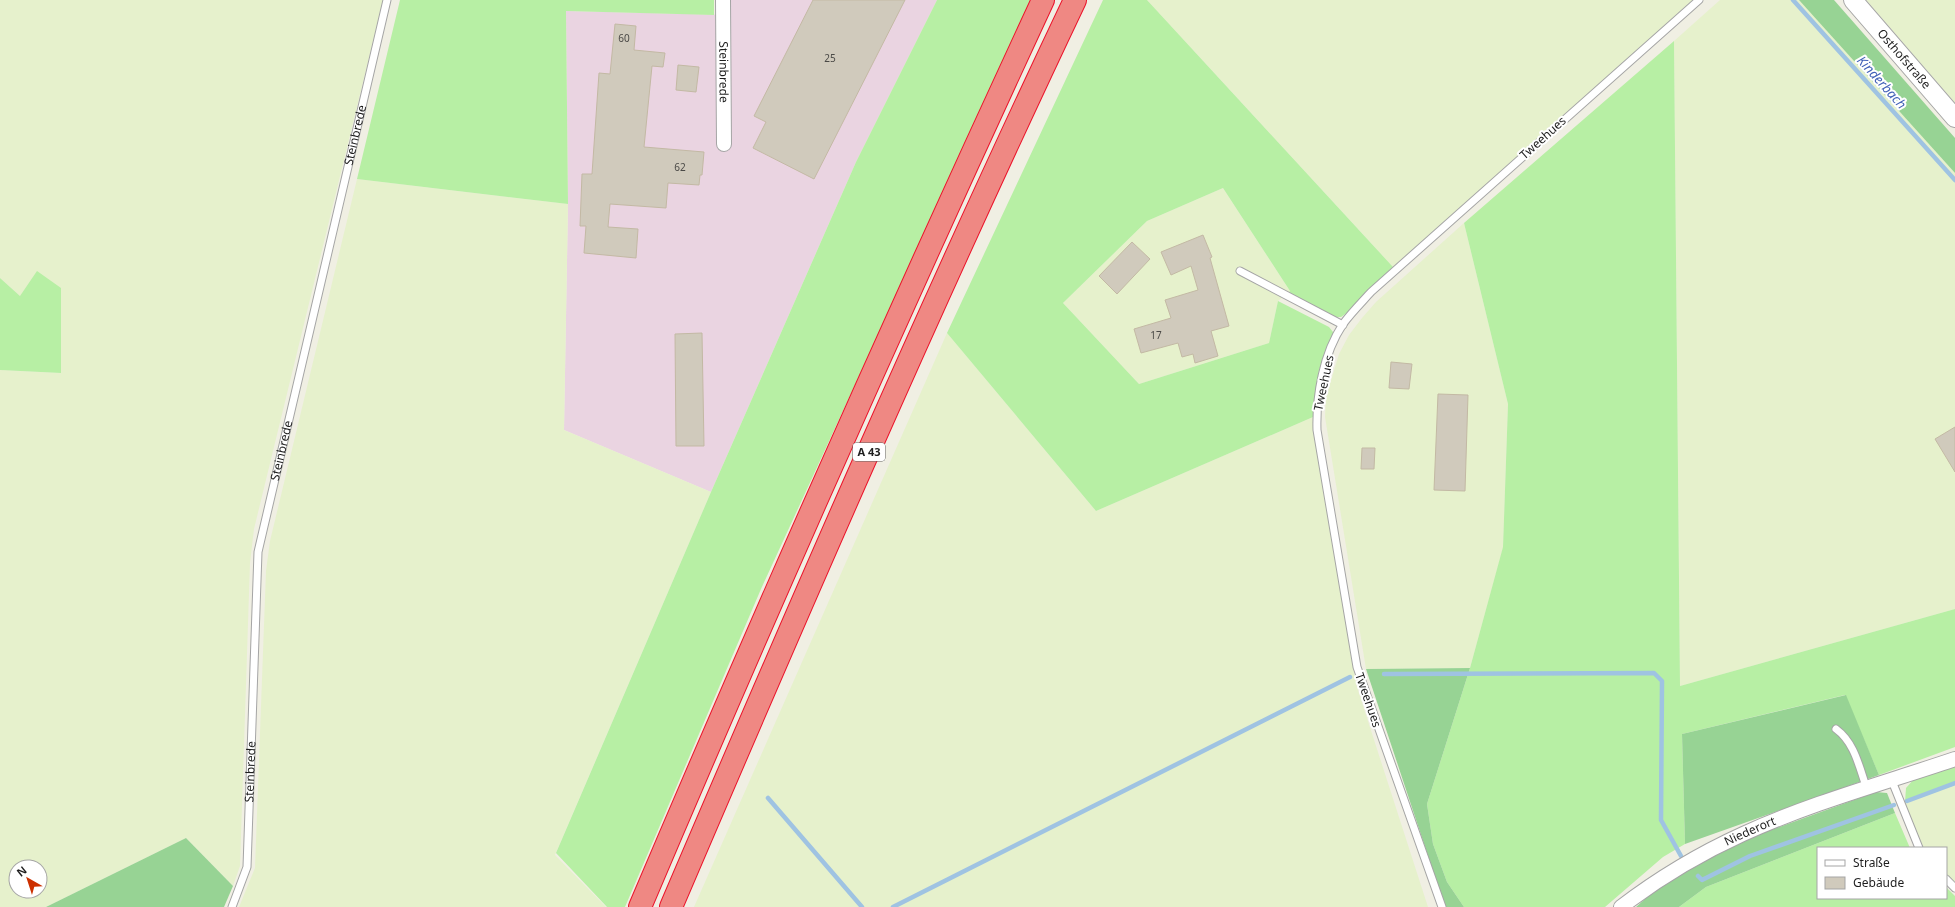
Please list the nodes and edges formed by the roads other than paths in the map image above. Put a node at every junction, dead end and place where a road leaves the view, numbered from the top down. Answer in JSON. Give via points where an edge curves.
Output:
{"nodes":[{"id":1,"x":387,"y":0,"type":"edge"},
{"id":2,"x":723,"y":0,"type":"edge"},
{"id":3,"x":1043,"y":0,"type":"edge"},
{"id":4,"x":1075,"y":0,"type":"edge"},
{"id":5,"x":1698,"y":0,"type":"edge"},
{"id":6,"x":1852,"y":0,"type":"edge"},
{"id":7,"x":1955,"y":118,"type":"edge"},
{"id":8,"x":724,"y":144,"type":"dead end"},
{"id":9,"x":1240,"y":271,"type":"dead end"},
{"id":10,"x":1343,"y":325,"type":"junction"},
{"id":11,"x":1836,"y":729,"type":"dead end"},
{"id":12,"x":1955,"y":759,"type":"edge"},
{"id":13,"x":1892,"y":781,"type":"junction"},
{"id":14,"x":1867,"y":789,"type":"junction"},
{"id":15,"x":1919,"y":847,"type":"edge"},
{"id":16,"x":1947,"y":880,"type":"edge"},
{"id":17,"x":1955,"y":888,"type":"edge"},
{"id":18,"x":232,"y":907,"type":"edge"},
{"id":19,"x":640,"y":907,"type":"edge"},
{"id":20,"x":671,"y":907,"type":"edge"},
{"id":21,"x":1442,"y":907,"type":"edge"},
{"id":22,"x":1621,"y":907,"type":"edge"}],
"edges":[{"from":1,"to":18,"type":"lane","name":"Steinbrede","via":[[258,552],[247,867]]},
{"from":2,"to":8,"type":"street","name":"Steinbrede"},
{"from":3,"to":19,"type":"highway","number":"A 43","via":[[946,209],[778,587]]},
{"from":4,"to":20,"type":"highway","number":"A 43","via":[[963,240],[801,603]]},
{"from":5,"to":10,"type":"lane","name":"Tweehues","via":[[1393,271]]},
{"from":6,"to":7,"type":"street","name":"Osthofstraße"},
{"from":9,"to":10,"type":"lane"},
{"from":10,"to":21,"type":"lane","name":"Tweehues","via":[[1324,371],[1319,395],[1317,430],[1356,667]]},
{"from":11,"to":14,"type":"lane","via":[[1852,745]]},
{"from":12,"to":13,"type":"street","name":"Niederort"},
{"from":13,"to":14,"type":"street","name":"Niederort"},
{"from":13,"to":15,"type":"lane"},
{"from":14,"to":22,"type":"street","name":"Niederort","via":[[1799,812],[1721,844],[1669,873]]},
{"from":16,"to":17,"type":"lane"}]}
